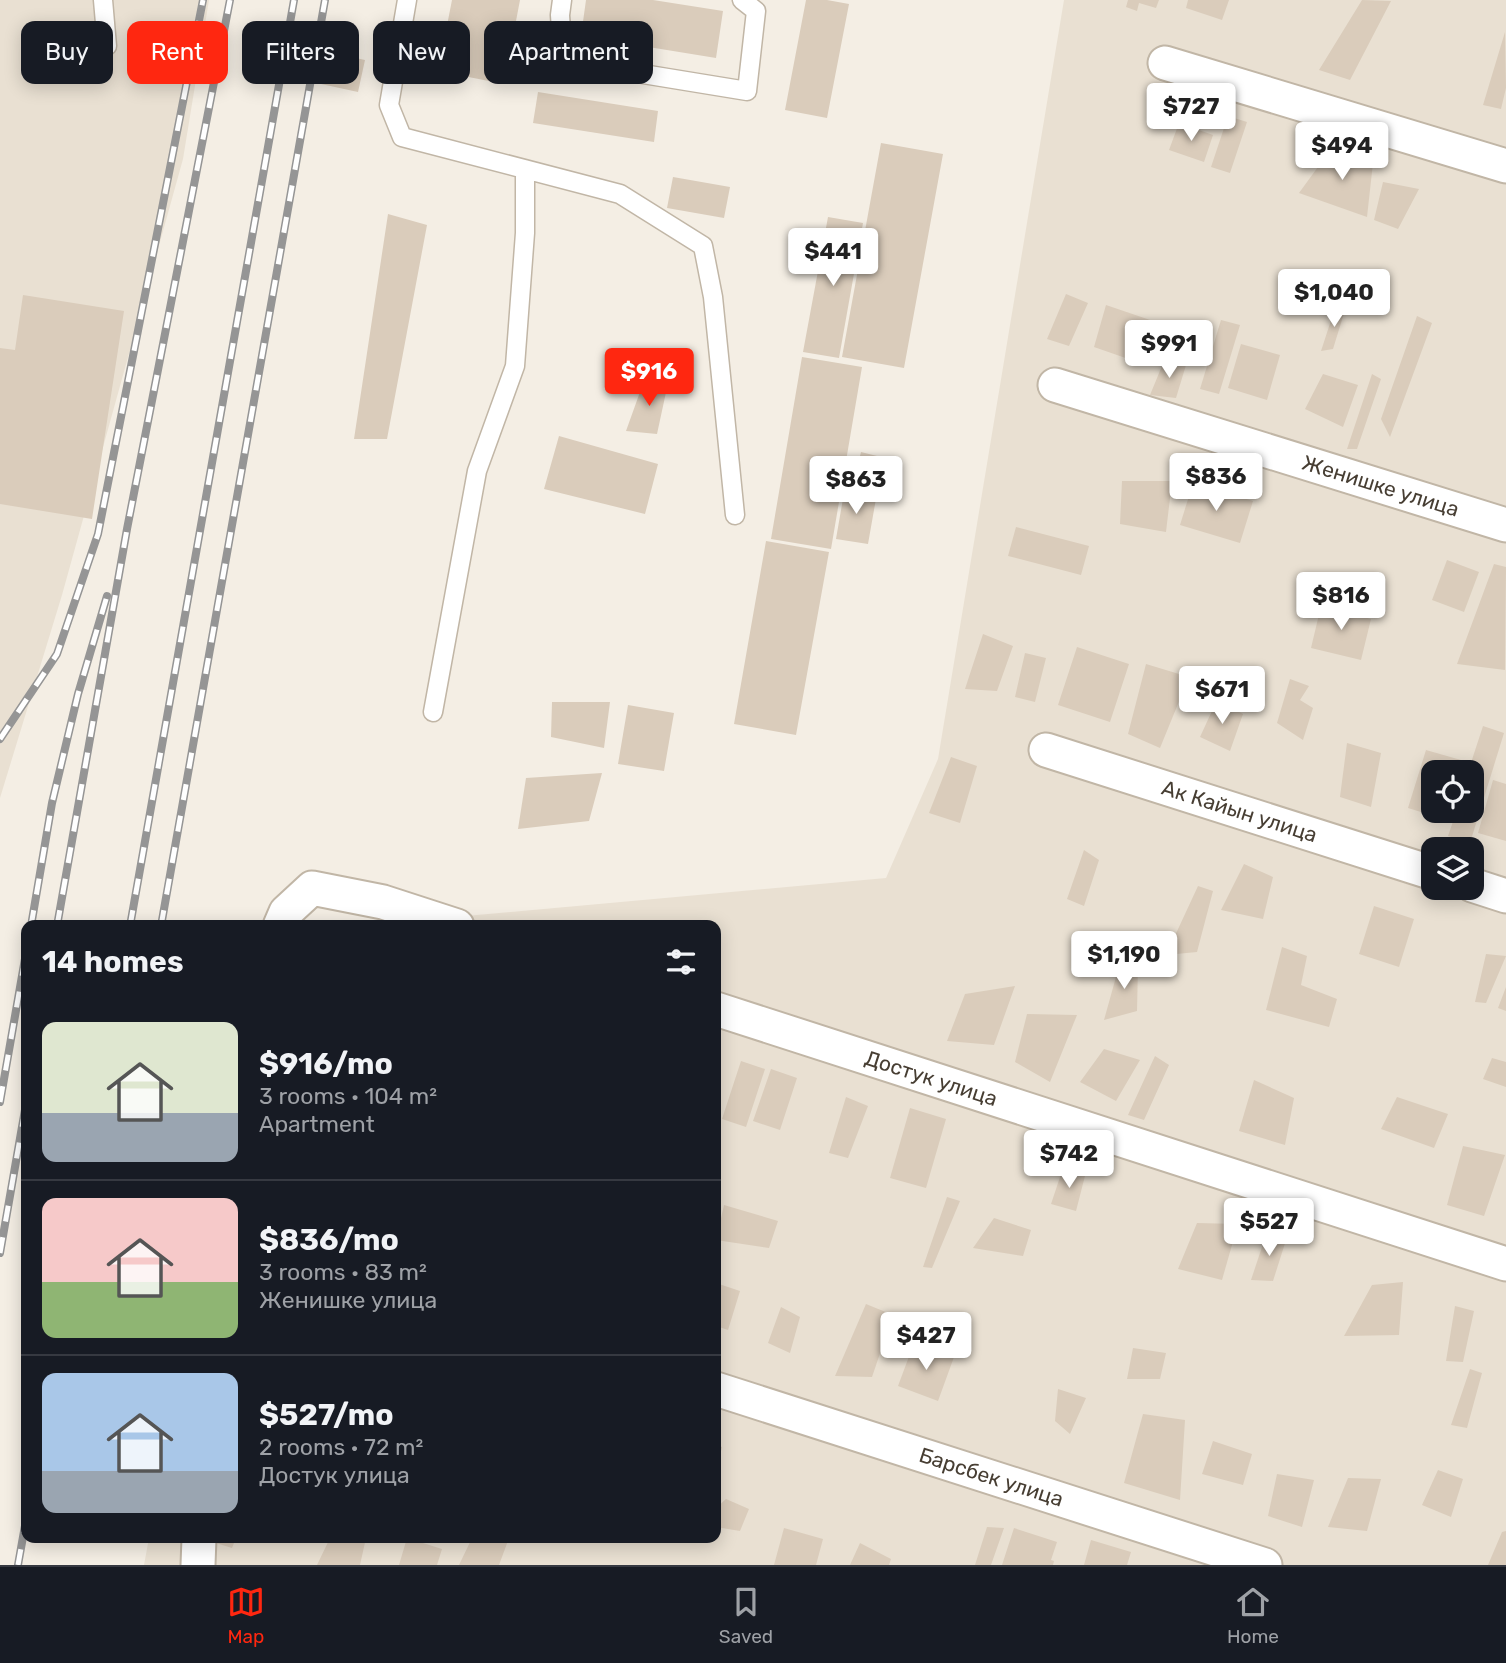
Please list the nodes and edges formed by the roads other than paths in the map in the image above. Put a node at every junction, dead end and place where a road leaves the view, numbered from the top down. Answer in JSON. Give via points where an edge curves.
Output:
{"nodes":[{"id":1,"x":103,"y":0,"type":"edge"},
{"id":2,"x":407,"y":0,"type":"edge"},
{"id":3,"x":562,"y":0,"type":"edge"},
{"id":4,"x":743,"y":0,"type":"edge"},
{"id":5,"x":105,"y":21,"type":"edge"},
{"id":6,"x":1165,"y":63,"type":"dead end"},
{"id":7,"x":1506,"y":166,"type":"edge"},
{"id":8,"x":525,"y":169,"type":"junction"},
{"id":9,"x":1055,"y":385,"type":"dead end"},
{"id":10,"x":735,"y":515,"type":"dead end"},
{"id":11,"x":1506,"y":525,"type":"edge"},
{"id":12,"x":433,"y":712,"type":"dead end"},
{"id":13,"x":1046,"y":750,"type":"dead end"},
{"id":14,"x":1421,"y":869,"type":"edge"},
{"id":15,"x":1484,"y":889,"type":"edge"},
{"id":16,"x":1506,"y":896,"type":"edge"},
{"id":17,"x":283,"y":920,"type":"edge"},
{"id":18,"x":438,"y":920,"type":"edge"},
{"id":19,"x":721,"y":1011,"type":"edge"},
{"id":20,"x":1506,"y":1264,"type":"edge"},
{"id":21,"x":721,"y":1391,"type":"edge"},
{"id":22,"x":200,"y":1543,"type":"edge"},
{"id":23,"x":198,"y":1565,"type":"edge"},
{"id":24,"x":1265,"y":1565,"type":"edge"}],
"edges":[{"from":1,"to":5,"type":"lane"},
{"from":2,"to":8,"type":"lane","via":[[389,105],[402,137]]},
{"from":3,"to":4,"type":"lane","via":[[562,46],[587,65],[747,91],[756,11]]},
{"from":6,"to":7,"type":"street"},
{"from":8,"to":10,"type":"lane","via":[[620,194],[703,246],[713,298]]},
{"from":8,"to":12,"type":"lane","via":[[526,233],[515,366],[477,471]]},
{"from":9,"to":11,"type":"street","name":"Женишке улица"},
{"from":13,"to":14,"type":"street","name":"Ак Кайын улица"},
{"from":15,"to":16,"type":"street"},
{"from":17,"to":18,"type":"street","via":[[312,888],[383,902]]},
{"from":19,"to":20,"type":"street","name":"Достук улица"},
{"from":21,"to":24,"type":"street","name":"Барсбек улица"},
{"from":22,"to":23,"type":"street"}]}
